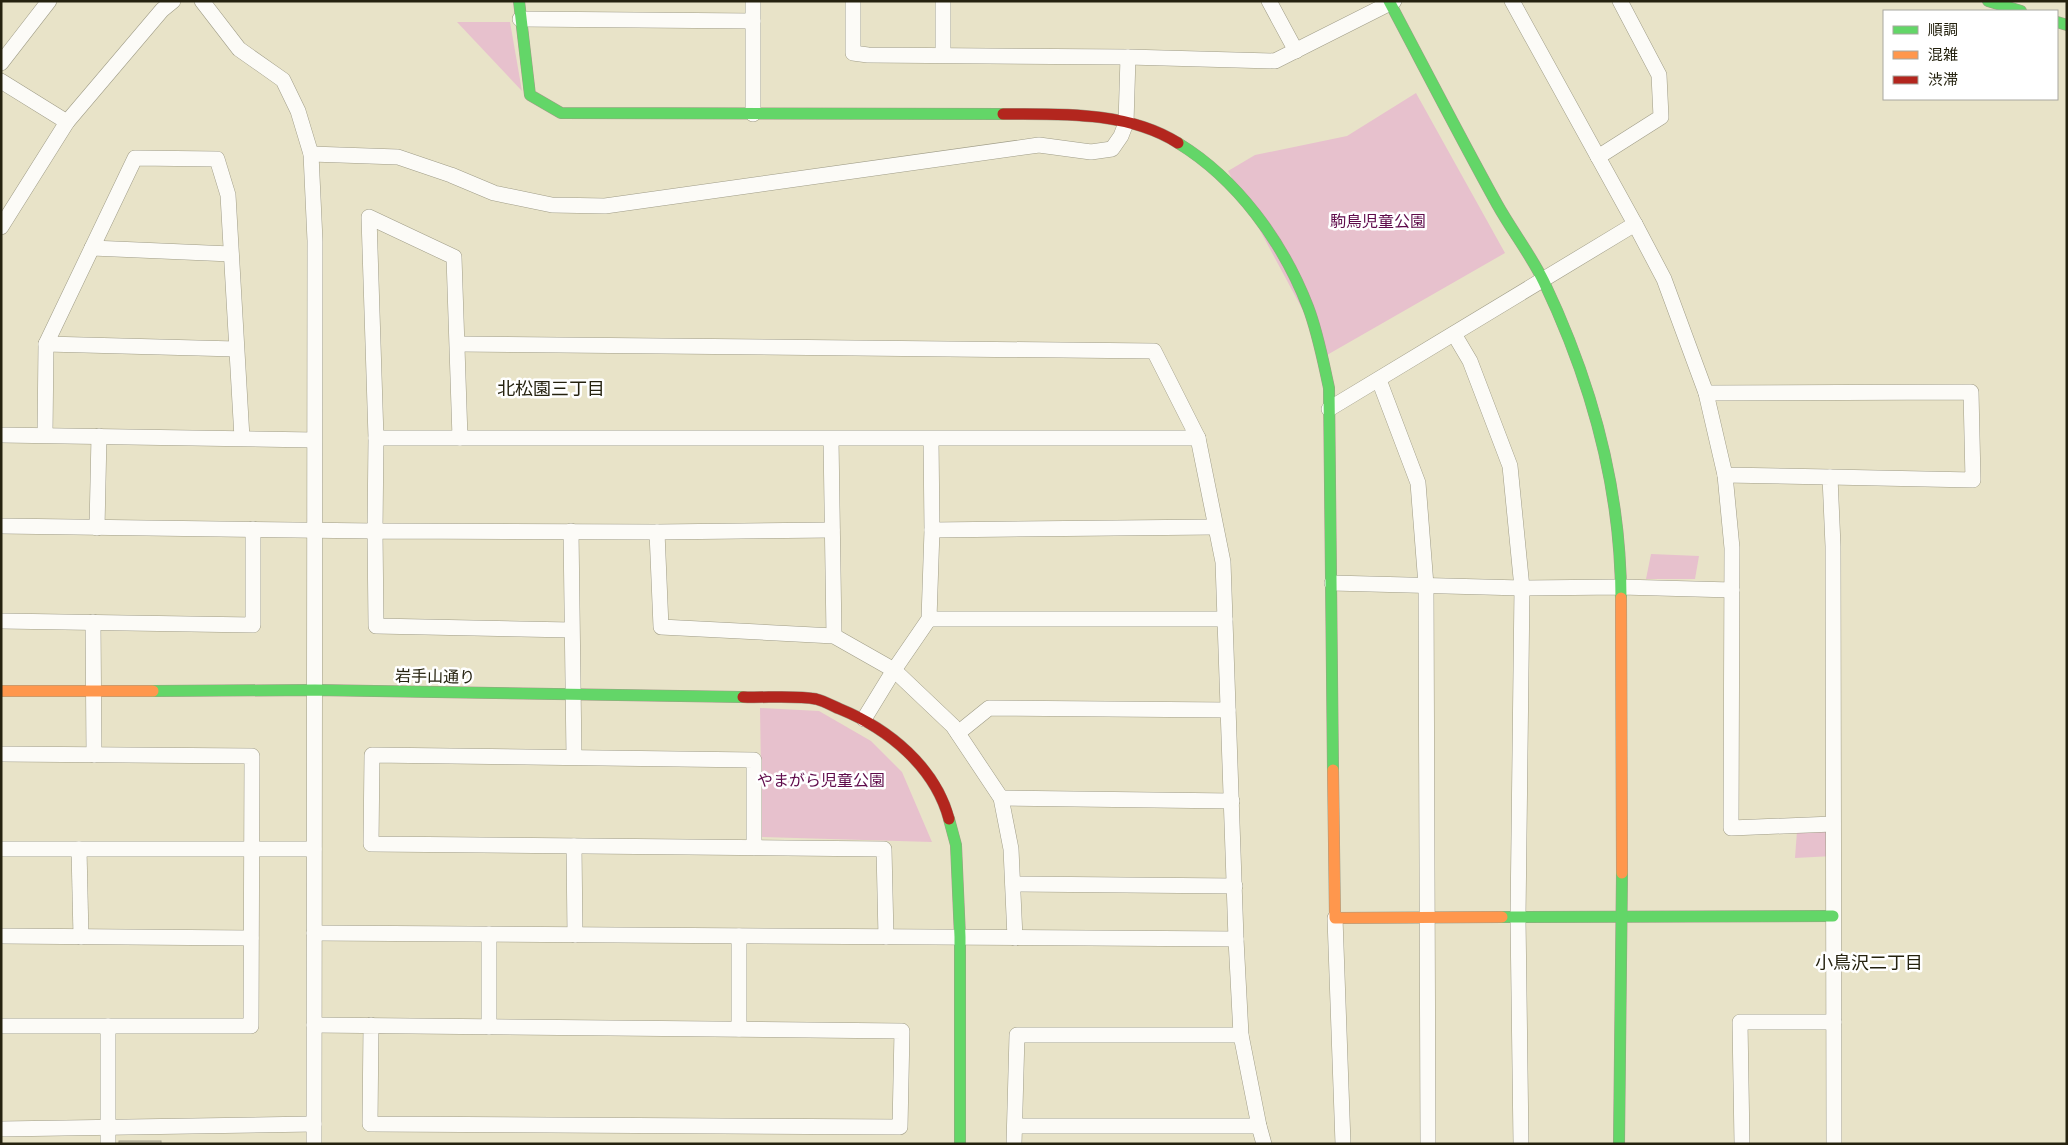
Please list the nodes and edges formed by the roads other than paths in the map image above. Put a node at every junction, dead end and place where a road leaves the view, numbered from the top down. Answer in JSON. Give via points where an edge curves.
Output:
{"nodes":[{"id":1,"x":49,"y":1,"type":"edge"},
{"id":2,"x":173,"y":1,"type":"edge"},
{"id":3,"x":202,"y":1,"type":"edge"},
{"id":4,"x":519,"y":1,"type":"edge"},
{"id":5,"x":753,"y":1,"type":"edge"},
{"id":6,"x":853,"y":1,"type":"edge"},
{"id":7,"x":943,"y":1,"type":"edge"},
{"id":8,"x":1269,"y":1,"type":"edge"},
{"id":9,"x":1512,"y":1,"type":"edge"},
{"id":10,"x":1620,"y":1,"type":"edge"},
{"id":11,"x":1988,"y":1,"type":"edge"},
{"id":12,"x":1391,"y":2,"type":"edge"},
{"id":13,"x":2018,"y":10,"type":"edge"},
{"id":14,"x":520,"y":19,"type":"junction"},
{"id":15,"x":753,"y":21,"type":"junction"},
{"id":16,"x":1296,"y":51,"type":"junction"},
{"id":17,"x":943,"y":55,"type":"junction"},
{"id":18,"x":1128,"y":57,"type":"junction"},
{"id":19,"x":1,"y":64,"type":"edge"},
{"id":20,"x":1,"y":81,"type":"edge"},
{"id":21,"x":753,"y":114,"type":"junction"},
{"id":22,"x":67,"y":122,"type":"junction"},
{"id":23,"x":1126,"y":123,"type":"junction"},
{"id":24,"x":311,"y":154,"type":"junction"},
{"id":25,"x":1598,"y":157,"type":"junction"},
{"id":26,"x":1635,"y":224,"type":"junction"},
{"id":27,"x":1,"y":227,"type":"edge"},
{"id":28,"x":92,"y":248,"type":"junction"},
{"id":29,"x":231,"y":254,"type":"junction"},
{"id":30,"x":1543,"y":280,"type":"junction"},
{"id":31,"x":1454,"y":334,"type":"junction"},
{"id":32,"x":46,"y":344,"type":"junction"},
{"id":33,"x":458,"y":344,"type":"junction"},
{"id":34,"x":236,"y":349,"type":"junction"},
{"id":35,"x":1379,"y":380,"type":"junction"},
{"id":36,"x":1706,"y":393,"type":"junction"},
{"id":37,"x":1329,"y":409,"type":"junction"},
{"id":38,"x":1,"y":435,"type":"edge"},
{"id":39,"x":45,"y":435,"type":"junction"},
{"id":40,"x":99,"y":436,"type":"junction"},
{"id":41,"x":242,"y":438,"type":"junction"},
{"id":42,"x":376,"y":438,"type":"junction"},
{"id":43,"x":460,"y":438,"type":"junction"},
{"id":44,"x":1198,"y":438,"type":"junction"},
{"id":45,"x":831,"y":439,"type":"junction"},
{"id":46,"x":931,"y":439,"type":"junction"},
{"id":47,"x":314,"y":440,"type":"junction"},
{"id":48,"x":1725,"y":475,"type":"junction"},
{"id":49,"x":1830,"y":477,"type":"junction"},
{"id":50,"x":1,"y":526,"type":"edge"},
{"id":51,"x":1215,"y":527,"type":"junction"},
{"id":52,"x":97,"y":528,"type":"junction"},
{"id":53,"x":253,"y":529,"type":"junction"},
{"id":54,"x":313,"y":530,"type":"junction"},
{"id":55,"x":832,"y":530,"type":"junction"},
{"id":56,"x":932,"y":530,"type":"junction"},
{"id":57,"x":375,"y":531,"type":"junction"},
{"id":58,"x":571,"y":531,"type":"junction"},
{"id":59,"x":657,"y":532,"type":"junction"},
{"id":60,"x":1332,"y":583,"type":"junction"},
{"id":61,"x":1426,"y":585,"type":"junction"},
{"id":62,"x":1620,"y":586,"type":"junction"},
{"id":63,"x":1522,"y":588,"type":"junction"},
{"id":64,"x":1732,"y":590,"type":"junction"},
{"id":65,"x":928,"y":619,"type":"junction"},
{"id":66,"x":1225,"y":619,"type":"junction"},
{"id":67,"x":1,"y":620,"type":"edge"},
{"id":68,"x":93,"y":622,"type":"junction"},
{"id":69,"x":571,"y":630,"type":"junction"},
{"id":70,"x":834,"y":636,"type":"junction"},
{"id":71,"x":894,"y":670,"type":"junction"},
{"id":72,"x":92,"y":690,"type":"junction"},
{"id":73,"x":315,"y":690,"type":"junction"},
{"id":74,"x":1,"y":691,"type":"edge"},
{"id":75,"x":573,"y":694,"type":"junction"},
{"id":76,"x":1228,"y":710,"type":"junction"},
{"id":77,"x":864,"y":719,"type":"junction"},
{"id":78,"x":958,"y":733,"type":"junction"},
{"id":79,"x":1,"y":754,"type":"edge"},
{"id":80,"x":94,"y":755,"type":"junction"},
{"id":81,"x":574,"y":757,"type":"junction"},
{"id":82,"x":1001,"y":798,"type":"junction"},
{"id":83,"x":1232,"y":801,"type":"junction"},
{"id":84,"x":1833,"y":824,"type":"junction"},
{"id":85,"x":574,"y":846,"type":"junction"},
{"id":86,"x":754,"y":848,"type":"junction"},
{"id":87,"x":1,"y":849,"type":"edge"},
{"id":88,"x":80,"y":849,"type":"junction"},
{"id":89,"x":252,"y":849,"type":"junction"},
{"id":90,"x":314,"y":849,"type":"junction"},
{"id":91,"x":1013,"y":884,"type":"junction"},
{"id":92,"x":1235,"y":886,"type":"junction"},
{"id":93,"x":1833,"y":916,"type":"junction"},
{"id":94,"x":1335,"y":918,"type":"junction"},
{"id":95,"x":1426,"y":918,"type":"junction"},
{"id":96,"x":1518,"y":918,"type":"junction"},
{"id":97,"x":1622,"y":918,"type":"junction"},
{"id":98,"x":314,"y":933,"type":"junction"},
{"id":99,"x":489,"y":934,"type":"junction"},
{"id":100,"x":575,"y":935,"type":"junction"},
{"id":101,"x":1,"y":936,"type":"edge"},
{"id":102,"x":739,"y":936,"type":"junction"},
{"id":103,"x":81,"y":937,"type":"junction"},
{"id":104,"x":886,"y":937,"type":"junction"},
{"id":105,"x":251,"y":938,"type":"junction"},
{"id":106,"x":960,"y":938,"type":"junction"},
{"id":107,"x":1015,"y":938,"type":"junction"},
{"id":108,"x":1236,"y":939,"type":"junction"},
{"id":109,"x":1834,"y":1022,"type":"junction"},
{"id":110,"x":314,"y":1025,"type":"junction"},
{"id":111,"x":371,"y":1025,"type":"junction"},
{"id":112,"x":1,"y":1026,"type":"edge"},
{"id":113,"x":108,"y":1026,"type":"junction"},
{"id":114,"x":489,"y":1027,"type":"junction"},
{"id":115,"x":739,"y":1029,"type":"junction"},
{"id":116,"x":1241,"y":1034,"type":"junction"},
{"id":117,"x":314,"y":1124,"type":"junction"},
{"id":118,"x":1015,"y":1126,"type":"junction"},
{"id":119,"x":1259,"y":1126,"type":"junction"},
{"id":120,"x":108,"y":1128,"type":"junction"},
{"id":121,"x":1,"y":1129,"type":"edge"},
{"id":122,"x":108,"y":1144,"type":"edge"},
{"id":123,"x":314,"y":1144,"type":"edge"},
{"id":124,"x":960,"y":1144,"type":"edge"},
{"id":125,"x":1014,"y":1144,"type":"edge"},
{"id":126,"x":1264,"y":1144,"type":"edge"},
{"id":127,"x":1343,"y":1144,"type":"edge"},
{"id":128,"x":1428,"y":1144,"type":"edge"},
{"id":129,"x":1521,"y":1144,"type":"edge"},
{"id":130,"x":1619,"y":1144,"type":"edge"},
{"id":131,"x":1742,"y":1144,"type":"edge"},
{"id":132,"x":1834,"y":1144,"type":"edge"}],
"edges":[{"from":1,"to":19,"type":"street"},
{"from":2,"to":22,"type":"street"},
{"from":3,"to":24,"type":"street","via":[[239,48],[282,80],[298,111]]},
{"from":4,"to":14,"type":"street"},
{"from":5,"to":15,"type":"street"},
{"from":6,"to":17,"type":"street","via":[[853,53]]},
{"from":7,"to":17,"type":"street"},
{"from":8,"to":16,"type":"street"},
{"from":9,"to":25,"type":"street"},
{"from":10,"to":25,"type":"street","via":[[1659,75],[1661,117]]},
{"from":11,"to":13,"type":"street"},
{"from":12,"to":16,"type":"street"},
{"from":12,"to":30,"type":"street","via":[[1498,206]]},
{"from":14,"to":15,"type":"street"},
{"from":14,"to":21,"type":"street","via":[[530,95],[561,113]]},
{"from":15,"to":21,"type":"street"},
{"from":16,"to":18,"type":"street","via":[[1274,61]]},
{"from":17,"to":18,"type":"street"},
{"from":18,"to":23,"type":"street"},
{"from":20,"to":22,"type":"street"},
{"from":21,"to":23,"type":"street","via":[[1080,114]]},
{"from":22,"to":27,"type":"street"},
{"from":23,"to":24,"type":"street","via":[[1112,149],[1091,152],[1040,144],[604,206],[552,205],[494,193],[398,157]]},
{"from":23,"to":37,"type":"street","via":[[1172,139],[1216,170],[1249,206],[1289,263],[1308,306],[1329,388]]},
{"from":24,"to":47,"type":"street"},
{"from":25,"to":26,"type":"street"},
{"from":26,"to":30,"type":"street"},
{"from":26,"to":36,"type":"street","via":[[1664,279]]},
{"from":28,"to":29,"type":"street"},
{"from":28,"to":29,"type":"street","via":[[135,158],[217,159],[228,195]]},
{"from":28,"to":32,"type":"street"},
{"from":29,"to":34,"type":"street"},
{"from":30,"to":31,"type":"street"},
{"from":30,"to":62,"type":"street","via":[[1577,358],[1609,469],[1616,509]]},
{"from":31,"to":35,"type":"street"},
{"from":31,"to":63,"type":"street","via":[[1470,361],[1510,466]]},
{"from":32,"to":34,"type":"street"},
{"from":32,"to":39,"type":"street"},
{"from":33,"to":42,"type":"street","via":[[454,257],[370,217]]},
{"from":33,"to":43,"type":"street"},
{"from":33,"to":44,"type":"street","via":[[1154,351]]},
{"from":34,"to":41,"type":"street"},
{"from":35,"to":37,"type":"street"},
{"from":35,"to":61,"type":"street","via":[[1418,483]]},
{"from":36,"to":48,"type":"street"},
{"from":36,"to":49,"type":"street","via":[[1970,392],[1972,480]]},
{"from":37,"to":60,"type":"street"},
{"from":38,"to":39,"type":"street"},
{"from":39,"to":40,"type":"street"},
{"from":40,"to":41,"type":"street"},
{"from":40,"to":52,"type":"street"},
{"from":41,"to":47,"type":"street"},
{"from":42,"to":43,"type":"street"},
{"from":42,"to":57,"type":"street"},
{"from":43,"to":45,"type":"street"},
{"from":44,"to":46,"type":"street"},
{"from":44,"to":51,"type":"street"},
{"from":45,"to":46,"type":"street"},
{"from":45,"to":55,"type":"street"},
{"from":46,"to":56,"type":"street"},
{"from":47,"to":54,"type":"street"},
{"from":48,"to":49,"type":"street"},
{"from":48,"to":64,"type":"street","via":[[1732,548]]},
{"from":49,"to":84,"type":"street"},
{"from":50,"to":52,"type":"street"},
{"from":51,"to":56,"type":"street"},
{"from":51,"to":66,"type":"street","via":[[1223,562]]},
{"from":52,"to":53,"type":"street"},
{"from":53,"to":54,"type":"street"},
{"from":53,"to":68,"type":"street","via":[[253,625]]},
{"from":54,"to":57,"type":"street"},
{"from":54,"to":73,"type":"street"},
{"from":55,"to":59,"type":"street"},
{"from":55,"to":70,"type":"street"},
{"from":56,"to":65,"type":"street"},
{"from":57,"to":58,"type":"street"},
{"from":57,"to":69,"type":"street","via":[[376,626]]},
{"from":58,"to":59,"type":"street"},
{"from":58,"to":69,"type":"street"},
{"from":59,"to":70,"type":"street","via":[[661,627]]},
{"from":60,"to":61,"type":"street"},
{"from":60,"to":94,"type":"street"},
{"from":61,"to":63,"type":"street"},
{"from":61,"to":95,"type":"street"},
{"from":62,"to":63,"type":"street"},
{"from":62,"to":64,"type":"street"},
{"from":62,"to":97,"type":"street"},
{"from":63,"to":96,"type":"street"},
{"from":64,"to":84,"type":"street","via":[[1731,828]]},
{"from":65,"to":66,"type":"street"},
{"from":65,"to":71,"type":"street"},
{"from":66,"to":76,"type":"street"},
{"from":67,"to":68,"type":"street"},
{"from":68,"to":72,"type":"street"},
{"from":69,"to":75,"type":"street"},
{"from":70,"to":71,"type":"street"},
{"from":71,"to":77,"type":"street"},
{"from":71,"to":78,"type":"street"},
{"from":72,"to":73,"type":"street","name":"岩手山通り"},
{"from":72,"to":74,"type":"street","name":"岩手山通り"},
{"from":72,"to":80,"type":"street"},
{"from":73,"to":75,"type":"street","name":"岩手山通り"},
{"from":73,"to":90,"type":"street"},
{"from":75,"to":77,"type":"street","name":"岩手山通り","via":[[816,699]]},
{"from":75,"to":81,"type":"street"},
{"from":76,"to":78,"type":"street","via":[[989,708]]},
{"from":76,"to":83,"type":"street"},
{"from":77,"to":106,"type":"street","name":"岩手山通り","via":[[898,742],[926,774],[945,805],[956,844]]},
{"from":78,"to":82,"type":"street"},
{"from":79,"to":80,"type":"street"},
{"from":80,"to":89,"type":"street","via":[[252,756]]},
{"from":81,"to":85,"type":"street","via":[[372,755],[371,844]]},
{"from":81,"to":86,"type":"street","via":[[754,760]]},
{"from":82,"to":83,"type":"street"},
{"from":82,"to":91,"type":"street","via":[[1012,849]]},
{"from":83,"to":92,"type":"street"},
{"from":84,"to":93,"type":"street"},
{"from":85,"to":86,"type":"street"},
{"from":85,"to":100,"type":"street"},
{"from":86,"to":104,"type":"street","via":[[884,849]]},
{"from":87,"to":88,"type":"street"},
{"from":88,"to":89,"type":"street"},
{"from":88,"to":103,"type":"street"},
{"from":89,"to":90,"type":"street"},
{"from":89,"to":105,"type":"street"},
{"from":90,"to":98,"type":"street"},
{"from":91,"to":92,"type":"street"},
{"from":91,"to":107,"type":"street"},
{"from":92,"to":108,"type":"street"},
{"from":93,"to":97,"type":"street"},
{"from":93,"to":109,"type":"street"},
{"from":94,"to":95,"type":"street"},
{"from":94,"to":127,"type":"street"},
{"from":95,"to":96,"type":"street"},
{"from":95,"to":128,"type":"street"},
{"from":96,"to":97,"type":"street"},
{"from":96,"to":129,"type":"street"},
{"from":97,"to":130,"type":"street"},
{"from":98,"to":99,"type":"street"},
{"from":98,"to":110,"type":"street"},
{"from":99,"to":100,"type":"street"},
{"from":99,"to":114,"type":"street"},
{"from":100,"to":102,"type":"street"},
{"from":101,"to":103,"type":"street"},
{"from":102,"to":104,"type":"street"},
{"from":102,"to":115,"type":"street"},
{"from":103,"to":105,"type":"street"},
{"from":104,"to":106,"type":"street"},
{"from":105,"to":113,"type":"street","via":[[251,1026]]},
{"from":106,"to":107,"type":"street"},
{"from":106,"to":124,"type":"street","name":"岩手山通り"},
{"from":107,"to":108,"type":"street"},
{"from":108,"to":116,"type":"street"},
{"from":109,"to":131,"type":"street","via":[[1740,1022]]},
{"from":109,"to":132,"type":"street"},
{"from":110,"to":111,"type":"street"},
{"from":110,"to":117,"type":"street"},
{"from":111,"to":114,"type":"street"},
{"from":111,"to":115,"type":"street","via":[[370,1124],[900,1127],[902,1031]]},
{"from":112,"to":113,"type":"street"},
{"from":113,"to":120,"type":"street"},
{"from":114,"to":115,"type":"street"},
{"from":116,"to":118,"type":"street","via":[[1017,1035]]},
{"from":116,"to":119,"type":"street"},
{"from":117,"to":120,"type":"street"},
{"from":117,"to":123,"type":"street"},
{"from":118,"to":119,"type":"street"},
{"from":118,"to":125,"type":"street"},
{"from":119,"to":126,"type":"street"},
{"from":120,"to":121,"type":"street"},
{"from":120,"to":122,"type":"street"}]}
